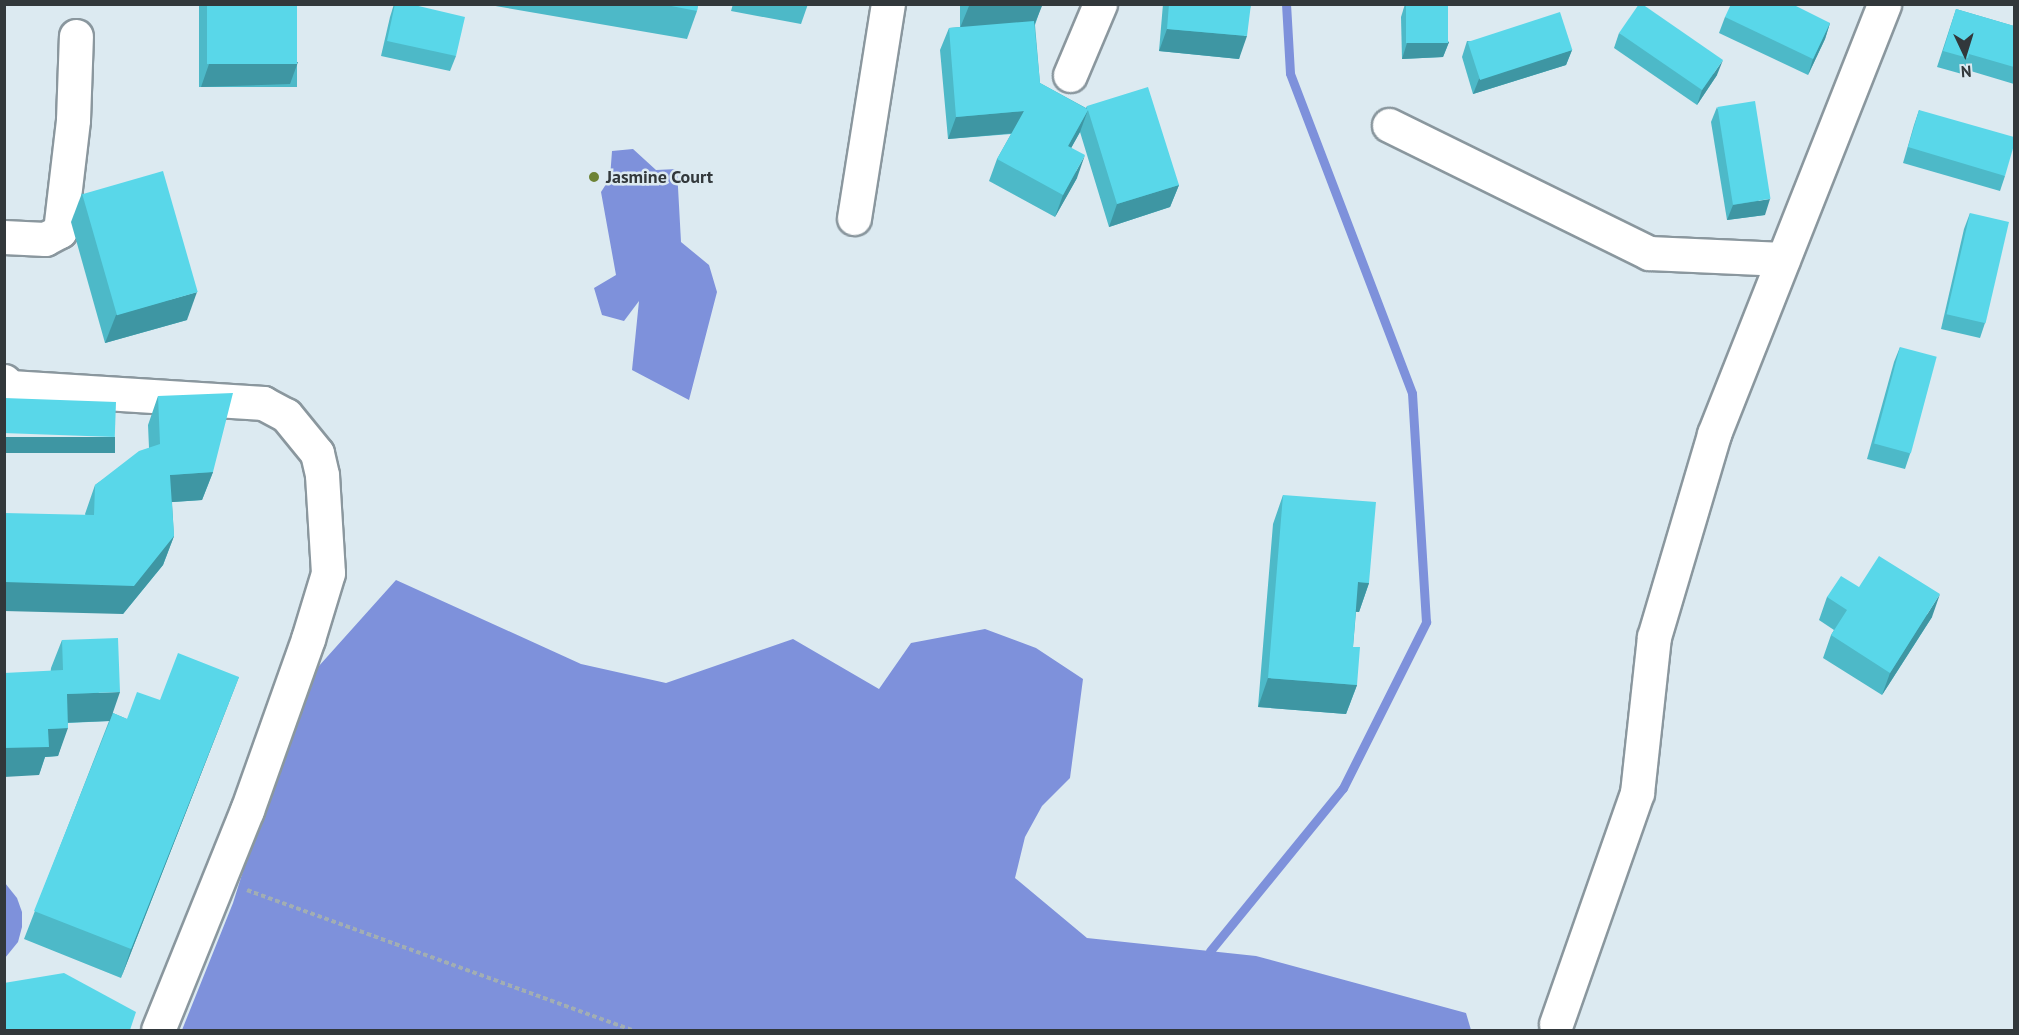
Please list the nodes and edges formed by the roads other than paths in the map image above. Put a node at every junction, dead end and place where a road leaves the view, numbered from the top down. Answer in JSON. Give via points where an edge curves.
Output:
{"nodes":[{"id":1,"x":888,"y":4,"type":"edge"},
{"id":2,"x":1100,"y":4,"type":"edge"},
{"id":3,"x":1884,"y":4,"type":"edge"},
{"id":4,"x":76,"y":36,"type":"dead end"},
{"id":5,"x":1070,"y":75,"type":"dead end"},
{"id":6,"x":1389,"y":125,"type":"dead end"},
{"id":7,"x":854,"y":218,"type":"dead end"},
{"id":8,"x":4,"y":237,"type":"edge"},
{"id":9,"x":1783,"y":259,"type":"junction"},
{"id":10,"x":4,"y":381,"type":"edge"},
{"id":11,"x":1556,"y":1024,"type":"dead end"},
{"id":12,"x":158,"y":1030,"type":"edge"}],
"edges":[{"from":1,"to":7,"type":"street"},
{"from":2,"to":5,"type":"street"},
{"from":3,"to":9,"type":"street"},
{"from":4,"to":8,"type":"street","via":[[73,120],[60,231],[45,239]]},
{"from":6,"to":9,"type":"street","via":[[1649,253]]},
{"from":9,"to":11,"type":"street","via":[[1714,434],[1657,625],[1637,793]]},
{"from":10,"to":12,"type":"street","via":[[10,387],[263,403],[286,415],[318,453],[328,573],[247,810]]}]}
